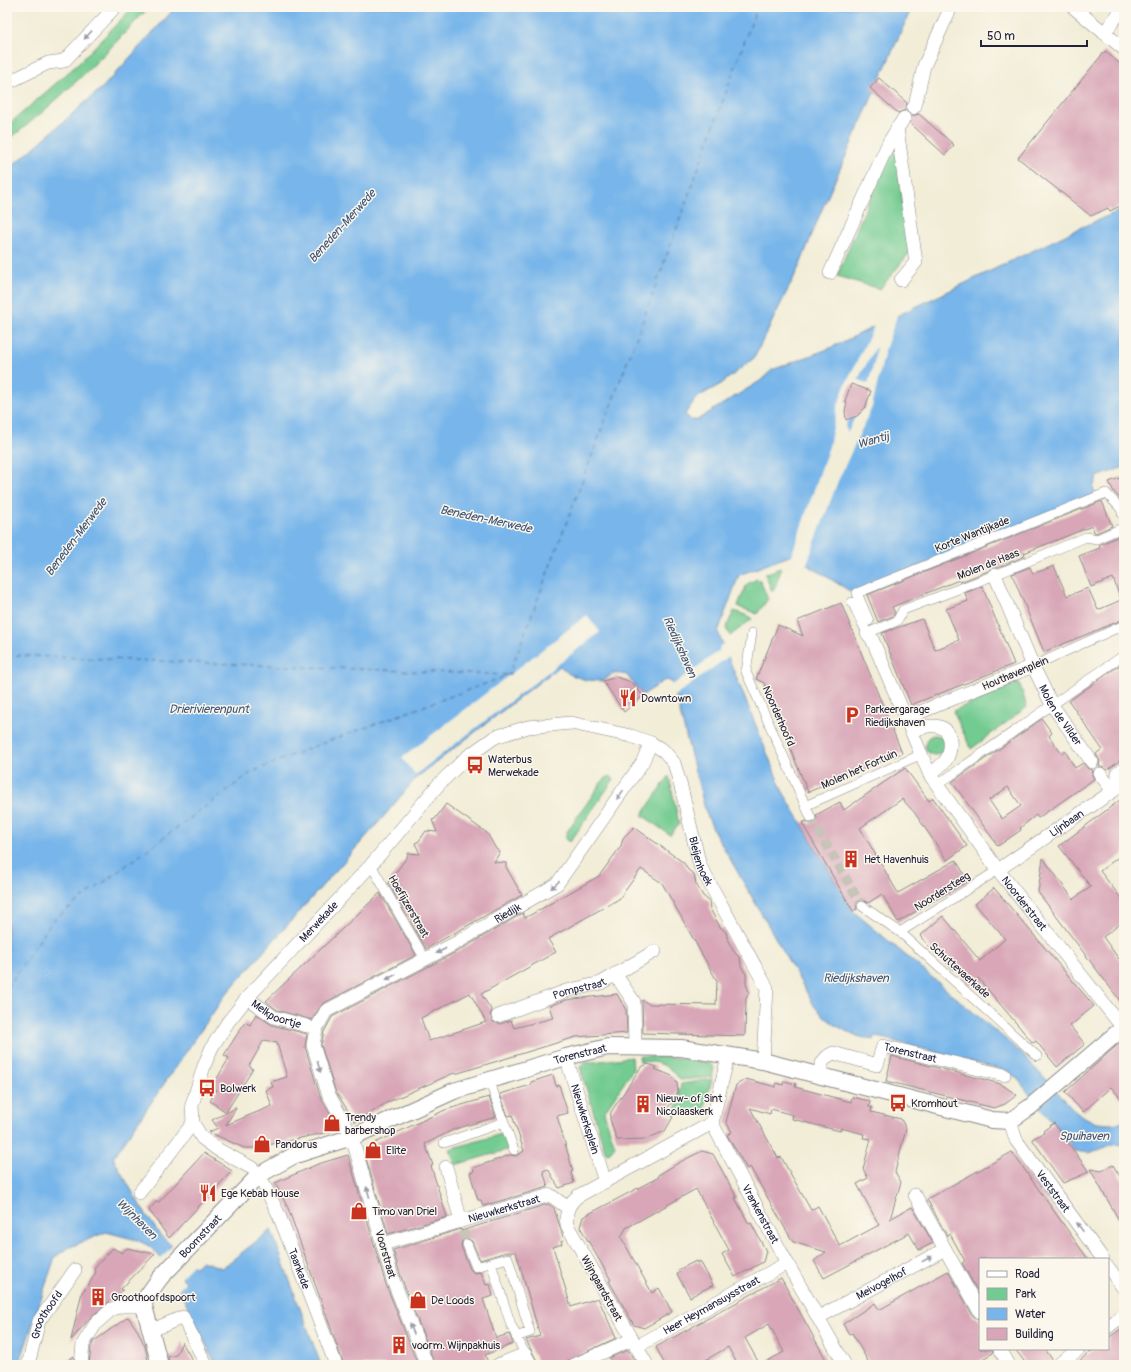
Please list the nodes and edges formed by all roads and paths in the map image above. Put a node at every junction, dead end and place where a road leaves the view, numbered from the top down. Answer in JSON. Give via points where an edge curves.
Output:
{"nodes":[{"id":1,"x":115,"y":7,"type":"edge"},
{"id":2,"x":951,"y":7,"type":"edge"},
{"id":3,"x":1072,"y":7,"type":"edge"},
{"id":4,"x":1124,"y":7,"type":"edge"},
{"id":5,"x":1104,"y":33,"type":"junction"},
{"id":6,"x":1124,"y":49,"type":"edge"},
{"id":7,"x":7,"y":83,"type":"edge"},
{"id":8,"x":905,"y":118,"type":"junction"},
{"id":9,"x":830,"y":273,"type":"dead end"},
{"id":10,"x":900,"y":280,"type":"dead end"},
{"id":11,"x":1124,"y":511,"type":"edge"},
{"id":12,"x":1124,"y":527,"type":"edge"},
{"id":13,"x":995,"y":575,"type":"junction"},
{"id":14,"x":852,"y":602,"type":"dead end"},
{"id":15,"x":1124,"y":625,"type":"edge"},
{"id":16,"x":865,"y":628,"type":"junction"},
{"id":17,"x":752,"y":634,"type":"dead end"},
{"id":18,"x":1124,"y":655,"type":"edge"},
{"id":19,"x":1033,"y":666,"type":"junction"},
{"id":20,"x":1052,"y":705,"type":"junction"},
{"id":21,"x":906,"y":718,"type":"junction"},
{"id":22,"x":571,"y":723,"type":"joint"},
{"id":23,"x":912,"y":731,"type":"junction"},
{"id":24,"x":651,"y":743,"type":"junction"},
{"id":25,"x":922,"y":754,"type":"junction"},
{"id":26,"x":1092,"y":762,"type":"dead end"},
{"id":27,"x":1124,"y":769,"type":"edge"},
{"id":28,"x":1100,"y":774,"type":"dead end"},
{"id":29,"x":933,"y":780,"type":"junction"},
{"id":30,"x":1113,"y":791,"type":"junction"},
{"id":31,"x":805,"y":806,"type":"junction"},
{"id":32,"x":811,"y":818,"type":"tunnel mouth"},
{"id":33,"x":371,"y":865,"type":"junction"},
{"id":34,"x":998,"y":870,"type":"junction"},
{"id":35,"x":862,"y":906,"type":"tunnel mouth"},
{"id":36,"x":900,"y":932,"type":"junction"},
{"id":37,"x":655,"y":951,"type":"dead end"},
{"id":38,"x":425,"y":959,"type":"junction"},
{"id":39,"x":615,"y":974,"type":"junction"},
{"id":40,"x":247,"y":998,"type":"junction"},
{"id":41,"x":498,"y":1016,"type":"dead end"},
{"id":42,"x":311,"y":1028,"type":"junction"},
{"id":43,"x":1124,"y":1028,"type":"edge"},
{"id":44,"x":635,"y":1046,"type":"junction"},
{"id":45,"x":728,"y":1056,"type":"junction"},
{"id":46,"x":1037,"y":1056,"type":"dead end"},
{"id":47,"x":566,"y":1057,"type":"junction"},
{"id":48,"x":763,"y":1061,"type":"junction"},
{"id":49,"x":819,"y":1074,"type":"junction"},
{"id":50,"x":1004,"y":1075,"type":"dead end"},
{"id":51,"x":489,"y":1080,"type":"junction"},
{"id":52,"x":1010,"y":1121,"type":"junction"},
{"id":53,"x":504,"y":1122,"type":"junction"},
{"id":54,"x":193,"y":1123,"type":"junction"},
{"id":55,"x":712,"y":1123,"type":"junction"},
{"id":56,"x":352,"y":1138,"type":"junction"},
{"id":57,"x":444,"y":1143,"type":"dead end"},
{"id":58,"x":514,"y":1150,"type":"dead end"},
{"id":59,"x":446,"y":1167,"type":"dead end"},
{"id":60,"x":259,"y":1175,"type":"junction"},
{"id":61,"x":605,"y":1182,"type":"junction"},
{"id":62,"x":139,"y":1193,"type":"dead end"},
{"id":63,"x":916,"y":1195,"type":"dead end"},
{"id":64,"x":568,"y":1208,"type":"junction"},
{"id":65,"x":462,"y":1226,"type":"junction"},
{"id":66,"x":383,"y":1244,"type":"junction"},
{"id":67,"x":467,"y":1244,"type":"tunnel mouth"},
{"id":68,"x":945,"y":1249,"type":"junction"},
{"id":69,"x":1102,"y":1258,"type":"edge"},
{"id":70,"x":491,"y":1263,"type":"junction"},
{"id":71,"x":787,"y":1263,"type":"junction"},
{"id":72,"x":1109,"y":1267,"type":"edge"},
{"id":73,"x":75,"y":1270,"type":"dead end"},
{"id":74,"x":1124,"y":1289,"type":"edge"},
{"id":75,"x":144,"y":1306,"type":"junction"},
{"id":76,"x":979,"y":1310,"type":"edge"},
{"id":77,"x":1124,"y":1314,"type":"edge"},
{"id":78,"x":819,"y":1317,"type":"junction"},
{"id":79,"x":1109,"y":1326,"type":"edge"},
{"id":80,"x":150,"y":1331,"type":"junction"},
{"id":81,"x":516,"y":1337,"type":"junction"},
{"id":82,"x":634,"y":1343,"type":"junction"},
{"id":83,"x":1001,"y":1350,"type":"edge"},
{"id":84,"x":1078,"y":1350,"type":"edge"},
{"id":85,"x":528,"y":1360,"type":"edge"},
{"id":86,"x":28,"y":1365,"type":"edge"},
{"id":87,"x":81,"y":1365,"type":"edge"},
{"id":88,"x":160,"y":1365,"type":"edge"},
{"id":89,"x":206,"y":1365,"type":"edge"},
{"id":90,"x":336,"y":1365,"type":"edge"},
{"id":91,"x":427,"y":1365,"type":"edge"},
{"id":92,"x":498,"y":1365,"type":"edge"},
{"id":93,"x":574,"y":1365,"type":"edge"},
{"id":94,"x":647,"y":1365,"type":"edge"},
{"id":95,"x":845,"y":1365,"type":"edge"},
{"id":96,"x":1009,"y":1365,"type":"edge"},
{"id":97,"x":1058,"y":1365,"type":"edge"}],
"edges":[{"from":1,"to":7,"type":"street","one_way":true,"via":[[64,61],[48,63]]},
{"from":2,"to":8,"type":"street","via":[[924,66],[915,106]]},
{"from":3,"to":5,"type":"street"},
{"from":4,"to":5,"type":"street"},
{"from":5,"to":6,"type":"street"},
{"from":8,"to":9,"type":"street","via":[[889,142]]},
{"from":8,"to":10,"type":"street","via":[[916,262]]},
{"from":11,"to":16,"type":"street","name":"Korte Wantijkade","via":[[1106,493],[857,593],[869,621]]},
{"from":12,"to":13,"type":"street","name":"Molen de Haas","via":[[1097,539],[1086,537]]},
{"from":13,"to":16,"type":"street","name":"Molen de Haas","via":[[903,610],[897,621]]},
{"from":13,"to":19,"type":"street","name":"Molen de Vilder"},
{"from":14,"to":16,"type":"street","name":"Noorderstraat"},
{"from":15,"to":19,"type":"street","name":"Houthavenplein"},
{"from":16,"to":21,"type":"street","name":"Noorderstraat"},
{"from":17,"to":31,"type":"street","name":"Noorderhoofd","via":[[746,672]]},
{"from":18,"to":20,"type":"street"},
{"from":19,"to":20,"type":"street","name":"Molen de Vilder"},
{"from":19,"to":21,"type":"street","name":"Houthavenplein"},
{"from":20,"to":26,"type":"street","name":"Molen de Vilder"},
{"from":20,"to":29,"type":"street"},
{"from":21,"to":23,"type":"street","name":"Noorderstraat"},
{"from":22,"to":24,"type":"street","name":"Bleijenhoek"},
{"from":22,"to":33,"type":"street","name":"Merwekade","via":[[528,727],[495,737],[480,746],[439,784]]},
{"from":23,"to":25,"type":"street","name":"Noorderstraat"},
{"from":23,"to":29,"type":"street","via":[[940,726],[950,740],[951,749]]},
{"from":24,"to":38,"type":"street","name":"Riedijk","one_way":true,"via":[[642,763],[557,884]]},
{"from":24,"to":48,"type":"street","name":"Bleijenhoek","via":[[664,750],[674,763],[682,786],[700,866],[767,988]]},
{"from":25,"to":29,"type":"street","name":"Noorderstraat"},
{"from":25,"to":31,"type":"street","name":"Molen het Fortuin"},
{"from":27,"to":30,"type":"street","via":[[1118,773],[1117,787]]},
{"from":28,"to":30,"type":"street"},
{"from":29,"to":34,"type":"street","name":"Noorderstraat"},
{"from":30,"to":34,"type":"street","name":"Lijnbaan"},
{"from":31,"to":32,"type":"street"},
{"from":33,"to":38,"type":"street","name":"Hoefijzerstraat"},
{"from":33,"to":40,"type":"street","name":"Merwekade"},
{"from":34,"to":36,"type":"street","name":"Noordersteeg"},
{"from":34,"to":43,"type":"street","name":"Noorderstraat"},
{"from":35,"to":36,"type":"street","name":"Schuttevaerkade"},
{"from":36,"to":46,"type":"street","name":"Schuttevaerkade"},
{"from":37,"to":39,"type":"street","name":"Pompstraat"},
{"from":38,"to":42,"type":"street","name":"Riedijk","one_way":true,"via":[[326,1011]]},
{"from":39,"to":41,"type":"street","name":"Pompstraat","via":[[601,983],[566,991]]},
{"from":39,"to":44,"type":"street","via":[[634,1002]]},
{"from":40,"to":42,"type":"street","name":"Melkpoortje","via":[[274,1017]]},
{"from":40,"to":54,"type":"street","name":"Merwekade","via":[[212,1047],[192,1105]]},
{"from":42,"to":56,"type":"street","name":"Voorstraat","one_way":true,"via":[[313,1045],[328,1093]]},
{"from":43,"to":52,"type":"street"},
{"from":44,"to":45,"type":"street","name":"Torenstraat","via":[[681,1048]]},
{"from":44,"to":47,"type":"street","name":"Torenstraat","via":[[608,1047]]},
{"from":45,"to":48,"type":"street","name":"Torenstraat"},
{"from":45,"to":55,"type":"street"},
{"from":47,"to":51,"type":"street","name":"Torenstraat"},
{"from":47,"to":61,"type":"street","name":"Nieuwkerksplein"},
{"from":48,"to":49,"type":"street","name":"Torenstraat"},
{"from":49,"to":50,"type":"street","name":"Torenstraat","via":[[826,1056],[833,1053],[877,1065],[883,1046]]},
{"from":49,"to":52,"type":"street","name":"Torenstraat","via":[[992,1120]]},
{"from":51,"to":53,"type":"street"},
{"from":51,"to":56,"type":"street","name":"Torenstraat","via":[[454,1091]]},
{"from":69,"to":52,"type":"street","name":"Veststraat","one_way":true,"via":[[1016,1140]]},
{"from":53,"to":57,"type":"street"},
{"from":53,"to":58,"type":"street"},
{"from":54,"to":60,"type":"street","via":[[202,1138],[252,1168]]},
{"from":54,"to":62,"type":"street"},
{"from":55,"to":61,"type":"street"},
{"from":55,"to":71,"type":"street","name":"Vrankenstraat"},
{"from":56,"to":60,"type":"street","name":"Boomstraat","via":[[293,1156]]},
{"from":66,"to":56,"type":"street","name":"Voorstraat","one_way":true},
{"from":59,"to":65,"type":"street","name":"Nieuwkerkstraat"},
{"from":60,"to":75,"type":"street","name":"Boomstraat","via":[[151,1289]]},
{"from":60,"to":90,"type":"street","name":"Taankade","via":[[276,1208]]},
{"from":61,"to":64,"type":"street","via":[[578,1196]]},
{"from":63,"to":68,"type":"street"},
{"from":64,"to":65,"type":"street","name":"Nieuwkerkstraat","via":[[550,1195]]},
{"from":64,"to":82,"type":"street","name":"Wijngaardstraat","via":[[567,1225]]},
{"from":65,"to":66,"type":"street","name":"Nieuwkerkstraat"},
{"from":91,"to":66,"type":"street","name":"Voorstraat","one_way":true,"via":[[393,1280]]},
{"from":67,"to":70,"type":"street","via":[[476,1267]]},
{"from":68,"to":76,"type":"street"},
{"from":78,"to":68,"type":"street","name":"Meivogelhof","one_way":true},
{"from":70,"to":81,"type":"street"},
{"from":70,"to":81,"type":"street","via":[[508,1258],[530,1332]]},
{"from":71,"to":78,"type":"street","name":"Vrankenstraat"},
{"from":71,"to":82,"type":"street","name":"Heer Heymansuysstraat"},
{"from":72,"to":74,"type":"street"},
{"from":73,"to":86,"type":"street","name":"Groothoofd","via":[[39,1321]]},
{"from":75,"to":80,"type":"street"},
{"from":75,"to":87,"type":"street","via":[[121,1306],[112,1309],[96,1323],[83,1344]]},
{"from":77,"to":79,"type":"street"},
{"from":78,"to":95,"type":"street","name":"Vrankenstraat"},
{"from":80,"to":88,"type":"street"},
{"from":80,"to":89,"type":"street","via":[[182,1317]]},
{"from":81,"to":85,"type":"street"},
{"from":82,"to":93,"type":"street","name":"Heer Heymansuysstraat"},
{"from":82,"to":94,"type":"street","name":"Wijngaardstraat"},
{"from":83,"to":96,"type":"street"},
{"from":84,"to":97,"type":"street"},
{"from":85,"to":92,"type":"street"}]}
